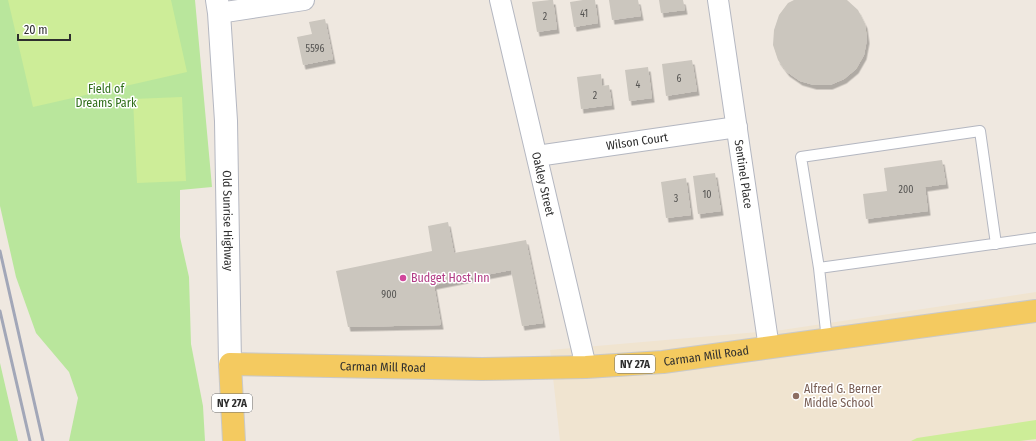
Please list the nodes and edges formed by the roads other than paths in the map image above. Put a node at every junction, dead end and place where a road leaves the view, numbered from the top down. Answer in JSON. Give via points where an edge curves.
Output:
{"nodes":[{"id":1,"x":304,"y":0,"type":"edge"},
{"id":2,"x":500,"y":0,"type":"edge"},
{"id":3,"x":718,"y":0,"type":"edge"},
{"id":4,"x":218,"y":7,"type":"edge"},
{"id":5,"x":737,"y":126,"type":"junction"},
{"id":6,"x":537,"y":156,"type":"junction"},
{"id":7,"x":1036,"y":238,"type":"edge"},
{"id":8,"x":996,"y":244,"type":"junction"},
{"id":9,"x":819,"y":268,"type":"junction"},
{"id":10,"x":1036,"y":311,"type":"edge"},
{"id":11,"x":827,"y":340,"type":"junction"},
{"id":12,"x":770,"y":348,"type":"junction"},
{"id":13,"x":230,"y":364,"type":"junction"},
{"id":14,"x":586,"y":367,"type":"junction"},
{"id":15,"x":234,"y":441,"type":"edge"}],
"edges":[{"from":1,"to":4,"type":"street"},
{"from":2,"to":6,"type":"street","name":"Oakley Street"},
{"from":3,"to":5,"type":"street","name":"Sentinel Place"},
{"from":4,"to":13,"type":"main road","name":"Old Sunrise Highway","via":[[226,121]]},
{"from":5,"to":6,"type":"street","name":"Wilson Court"},
{"from":5,"to":12,"type":"street","name":"Sentinel Place"},
{"from":6,"to":14,"type":"street","name":"Oakley Street"},
{"from":7,"to":8,"type":"lane"},
{"from":8,"to":9,"type":"lane"},
{"from":8,"to":9,"type":"lane","via":[[980,131],[801,158]]},
{"from":9,"to":11,"type":"lane"},
{"from":10,"to":11,"type":"main road","name":"Carman Mill Road","number":"NY 27A"},
{"from":11,"to":12,"type":"main road","name":"Carman Mill Road","number":"NY 27A"},
{"from":12,"to":14,"type":"main road","name":"Carman Mill Road","number":"NY 27A","via":[[663,362]]},
{"from":13,"to":14,"type":"main road","name":"Carman Mill Road","number":"NY 27A","via":[[482,369]]},
{"from":13,"to":15,"type":"main road","name":"Old Sunrise Highway","number":"NY 27A"}]}
